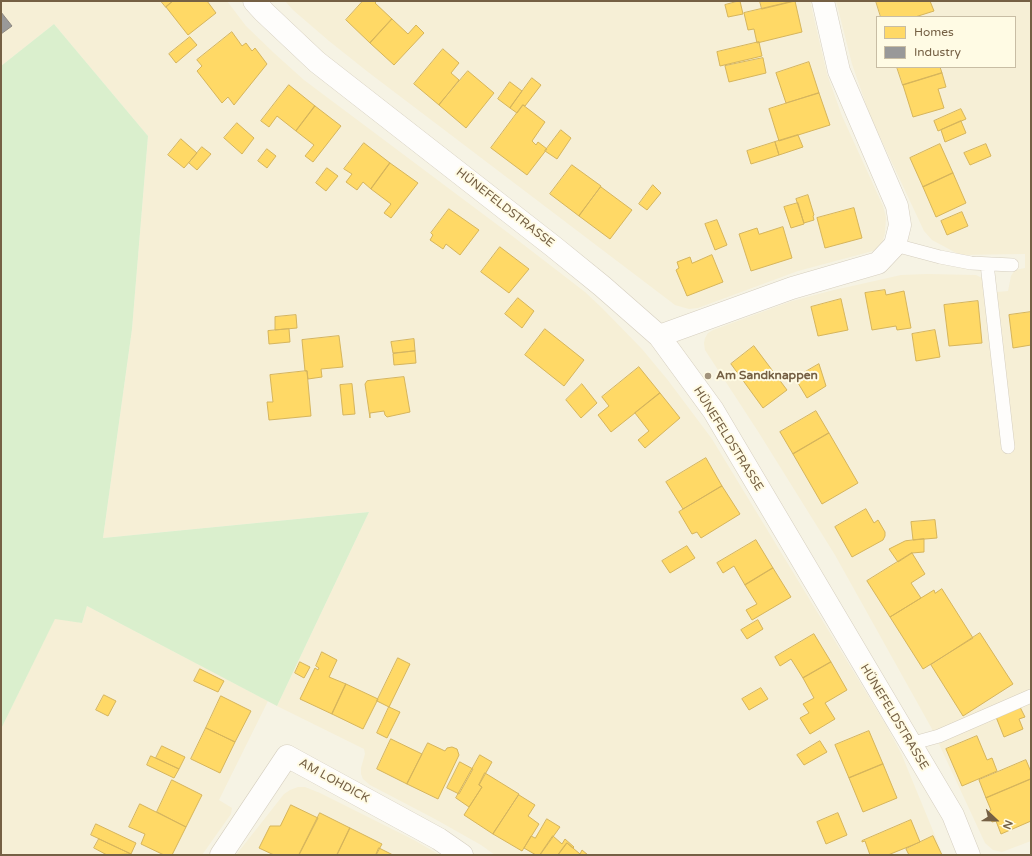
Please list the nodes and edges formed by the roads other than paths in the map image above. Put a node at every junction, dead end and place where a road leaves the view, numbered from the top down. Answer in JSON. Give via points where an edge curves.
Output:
{"nodes":[{"id":1,"x":254,"y":1,"type":"edge"},
{"id":2,"x":823,"y":1,"type":"edge"},
{"id":3,"x":895,"y":245,"type":"junction"},
{"id":4,"x":987,"y":264,"type":"junction"},
{"id":5,"x":1012,"y":266,"type":"dead end"},
{"id":6,"x":659,"y":336,"type":"junction"},
{"id":7,"x":1008,"y":446,"type":"dead end"},
{"id":8,"x":1031,"y":696,"type":"edge"},
{"id":9,"x":910,"y":744,"type":"junction"},
{"id":10,"x":221,"y":855,"type":"edge"},
{"id":11,"x":462,"y":855,"type":"edge"},
{"id":12,"x":969,"y":855,"type":"edge"}],
"edges":[{"from":1,"to":6,"type":"street","name":"HÜNEFELDSTRASSE","via":[[317,62],[554,247]]},
{"from":2,"to":3,"type":"street","via":[[839,71],[897,206],[900,225]]},
{"from":3,"to":4,"type":"lane","via":[[940,257]]},
{"from":3,"to":6,"type":"street","via":[[878,263],[792,288]]},
{"from":4,"to":5,"type":"lane"},
{"from":4,"to":7,"type":"lane"},
{"from":6,"to":9,"type":"street","name":"HÜNEFELDSTRASSE","via":[[713,410]]},
{"from":8,"to":9,"type":"lane","via":[[939,736]]},
{"from":9,"to":12,"type":"street","name":"HÜNEFELDSTRASSE","via":[[953,815]]},
{"from":10,"to":11,"type":"street","name":"AM LOHDICK","via":[[287,756],[439,839]]}]}
